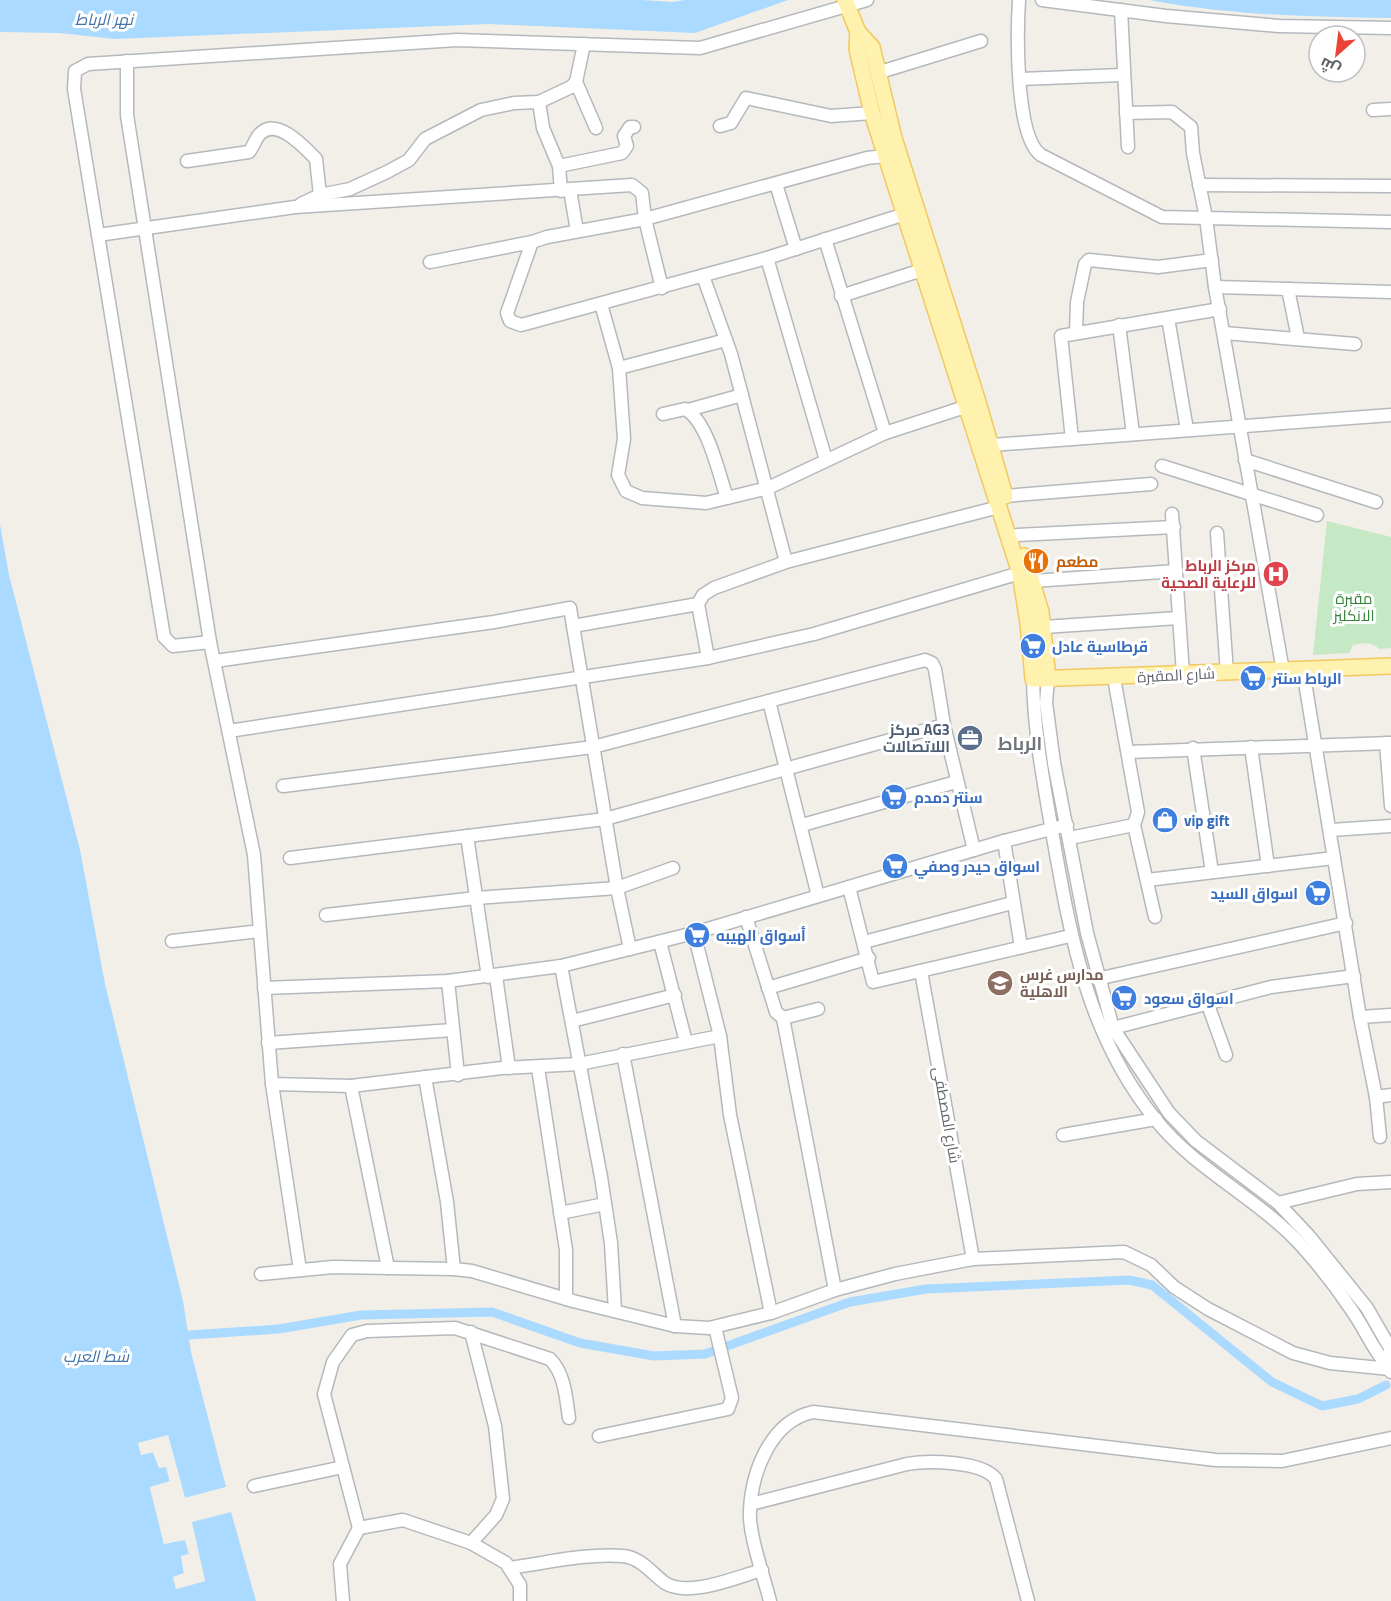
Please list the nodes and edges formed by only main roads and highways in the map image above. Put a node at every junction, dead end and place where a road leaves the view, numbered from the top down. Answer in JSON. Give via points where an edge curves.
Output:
{"nodes":[{"id":1,"x":846,"y":2,"type":"edge"},
{"id":2,"x":858,"y":32,"type":"junction"},
{"id":3,"x":950,"y":333,"type":"junction"},
{"id":4,"x":1002,"y":501,"type":"junction"},
{"id":5,"x":1026,"y":577,"type":"junction"},
{"id":6,"x":1391,"y":666,"type":"edge"},
{"id":7,"x":1040,"y":679,"type":"junction"}],
"edges":[{"from":1,"to":2,"type":"main road"},
{"from":2,"to":3,"type":"main road","via":[[857,49],[885,156],[922,270]]},
{"from":2,"to":3,"type":"main road","via":[[872,47]]},
{"from":3,"to":4,"type":"main road","via":[[968,406]]},
{"from":3,"to":4,"type":"main road","via":[[992,446]]},
{"from":4,"to":5,"type":"main road"},
{"from":4,"to":5,"type":"main road","via":[[1017,535]]},
{"from":5,"to":7,"type":"main road","via":[[1029,623]]},
{"from":5,"to":7,"type":"main road","via":[[1044,627]]},
{"from":6,"to":7,"type":"main road","name":"شارع المقبرة"}]}
